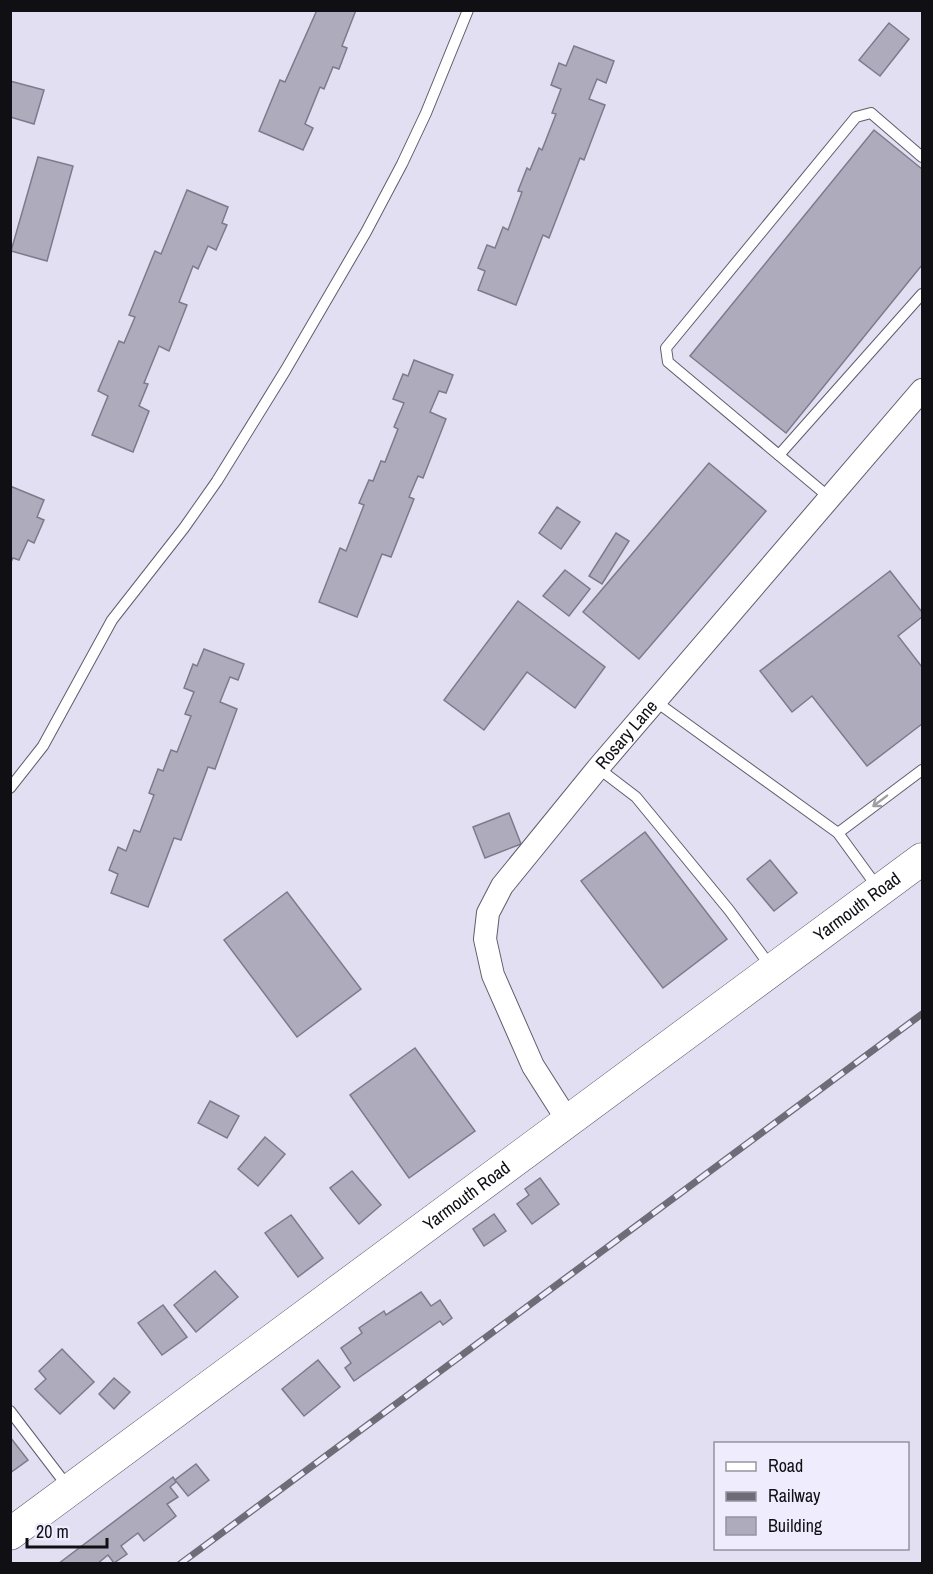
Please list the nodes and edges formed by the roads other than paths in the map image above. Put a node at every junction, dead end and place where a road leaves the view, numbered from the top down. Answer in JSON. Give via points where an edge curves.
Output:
{"nodes":[{"id":1,"x":468,"y":10,"type":"edge"},
{"id":2,"x":922,"y":157,"type":"edge"},
{"id":3,"x":922,"y":294,"type":"edge"},
{"id":4,"x":922,"y":390,"type":"edge"},
{"id":5,"x":779,"y":455,"type":"junction"},
{"id":6,"x":830,"y":498,"type":"junction"},
{"id":7,"x":655,"y":701,"type":"junction"},
{"id":8,"x":598,"y":768,"type":"junction"},
{"id":9,"x":922,"y":770,"type":"edge"},
{"id":10,"x":10,"y":788,"type":"edge"},
{"id":11,"x":838,"y":833,"type":"junction"},
{"id":12,"x":922,"y":859,"type":"edge"},
{"id":13,"x":880,"y":890,"type":"junction"},
{"id":14,"x":773,"y":970,"type":"junction"},
{"id":15,"x":568,"y":1121,"type":"junction"},
{"id":16,"x":10,"y":1412,"type":"edge"},
{"id":17,"x":70,"y":1489,"type":"junction"},
{"id":18,"x":10,"y":1534,"type":"edge"}],
"edges":[{"from":1,"to":10,"type":"lane","via":[[402,164],[285,371],[204,500],[112,620],[43,746]]},
{"from":2,"to":5,"type":"lane","via":[[871,113],[856,117],[666,348],[668,362]]},
{"from":3,"to":5,"type":"lane"},
{"from":4,"to":6,"type":"street","name":"Rosary Lane"},
{"from":5,"to":6,"type":"lane"},
{"from":6,"to":7,"type":"street","name":"Rosary Lane"},
{"from":7,"to":8,"type":"street","name":"Rosary Lane"},
{"from":7,"to":11,"type":"lane"},
{"from":8,"to":14,"type":"lane","via":[[636,797]]},
{"from":8,"to":15,"type":"street","name":"Rosary Lane","via":[[502,886],[488,913],[485,939],[493,975],[533,1065]]},
{"from":9,"to":11,"type":"lane","one_way":true},
{"from":11,"to":13,"type":"lane"},
{"from":12,"to":13,"type":"main road","name":"Yarmouth Road"},
{"from":13,"to":14,"type":"main road","name":"Yarmouth Road"},
{"from":14,"to":15,"type":"main road","name":"Yarmouth Road"},
{"from":15,"to":17,"type":"main road","name":"Yarmouth Road"},
{"from":16,"to":17,"type":"lane"},
{"from":17,"to":18,"type":"main road","name":"Yarmouth Road"}]}
